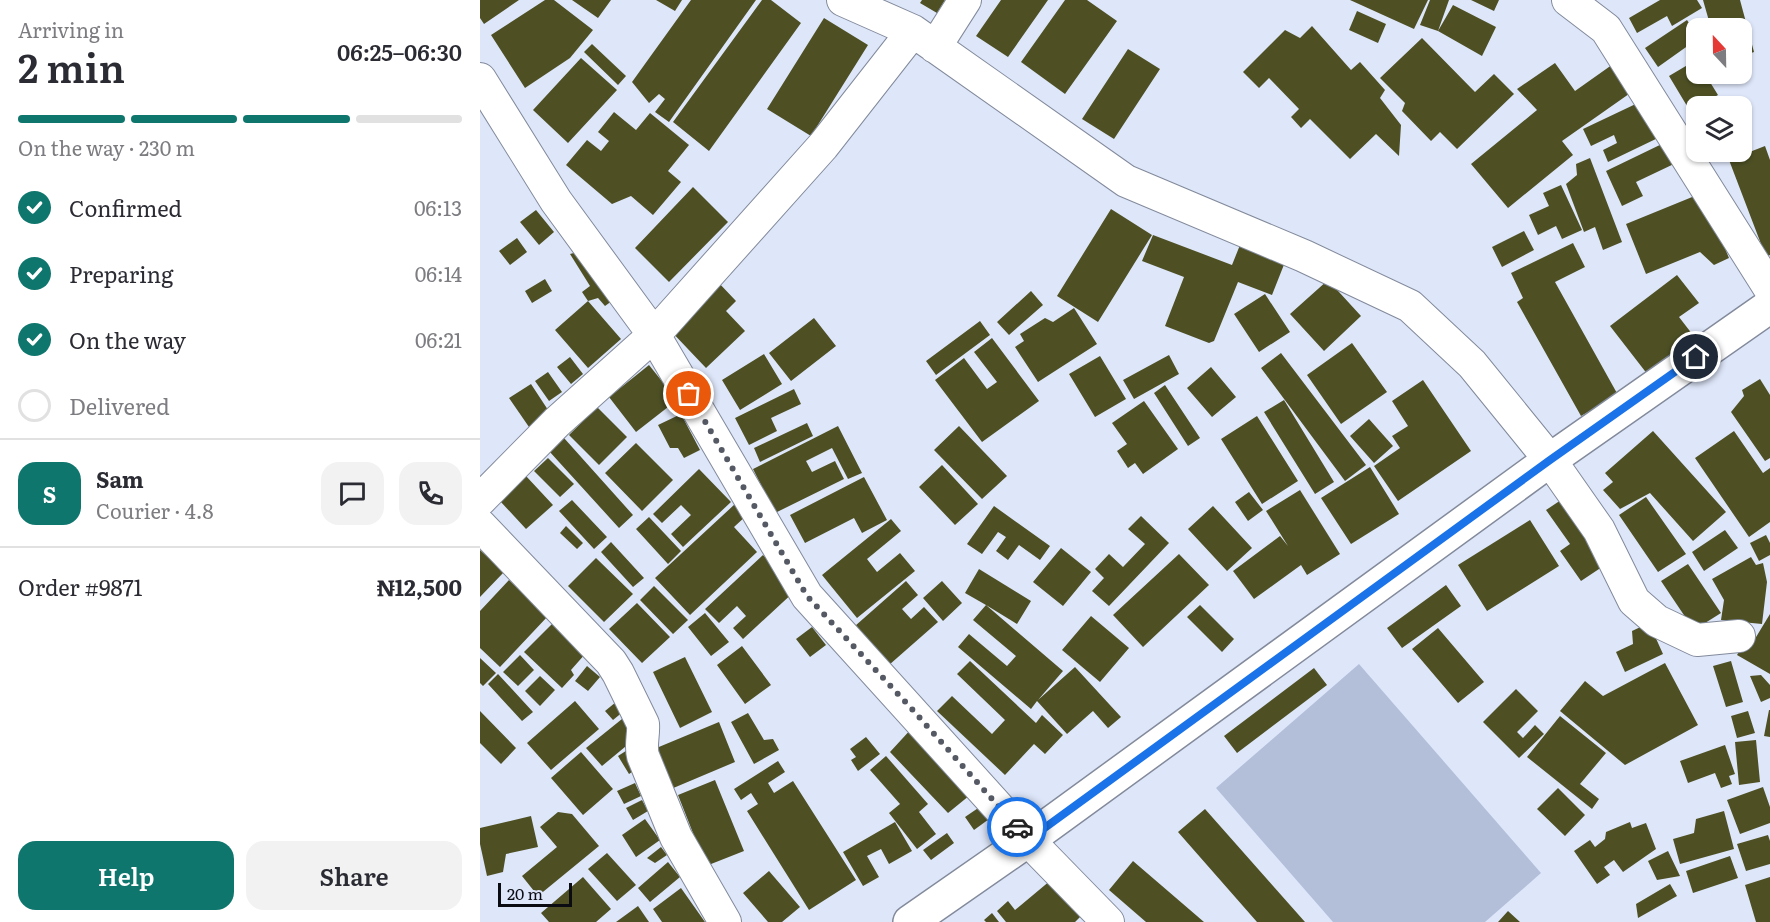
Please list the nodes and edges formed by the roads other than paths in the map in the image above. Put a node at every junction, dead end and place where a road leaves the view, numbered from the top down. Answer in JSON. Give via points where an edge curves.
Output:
{"nodes":[{"id":1,"x":843,"y":0,"type":"edge"},
{"id":2,"x":965,"y":0,"type":"edge"},
{"id":3,"x":1568,"y":0,"type":"edge"},
{"id":4,"x":924,"y":39,"type":"junction"},
{"id":5,"x":480,"y":78,"type":"edge"},
{"id":6,"x":1770,"y":289,"type":"edge"},
{"id":7,"x":1770,"y":306,"type":"edge"},
{"id":8,"x":654,"y":335,"type":"junction"},
{"id":9,"x":1550,"y":460,"type":"junction"},
{"id":10,"x":480,"y":500,"type":"edge"},
{"id":11,"x":480,"y":525,"type":"edge"},
{"id":12,"x":1739,"y":636,"type":"dead end"},
{"id":13,"x":1028,"y":840,"type":"junction"},
{"id":14,"x":725,"y":922,"type":"edge"},
{"id":15,"x":910,"y":922,"type":"edge"},
{"id":16,"x":1108,"y":922,"type":"edge"}],
"edges":[{"from":1,"to":4,"type":"street"},
{"from":2,"to":4,"type":"street"},
{"from":3,"to":6,"type":"street","via":[[1606,29]]},
{"from":4,"to":8,"type":"street"},
{"from":4,"to":9,"type":"street","via":[[1126,181],[1304,256],[1410,306],[1472,364]]},
{"from":5,"to":8,"type":"street","via":[[556,201]]},
{"from":7,"to":9,"type":"main road"},
{"from":8,"to":10,"type":"street","via":[[557,422]]},
{"from":8,"to":13,"type":"street","via":[[807,596]]},
{"from":9,"to":12,"type":"street","via":[[1599,530],[1634,601],[1657,621],[1697,640]]},
{"from":9,"to":13,"type":"main road"},
{"from":11,"to":14,"type":"street","via":[[618,673],[643,724],[642,756],[667,818]]},
{"from":13,"to":15,"type":"main road"},
{"from":13,"to":16,"type":"street"}]}
